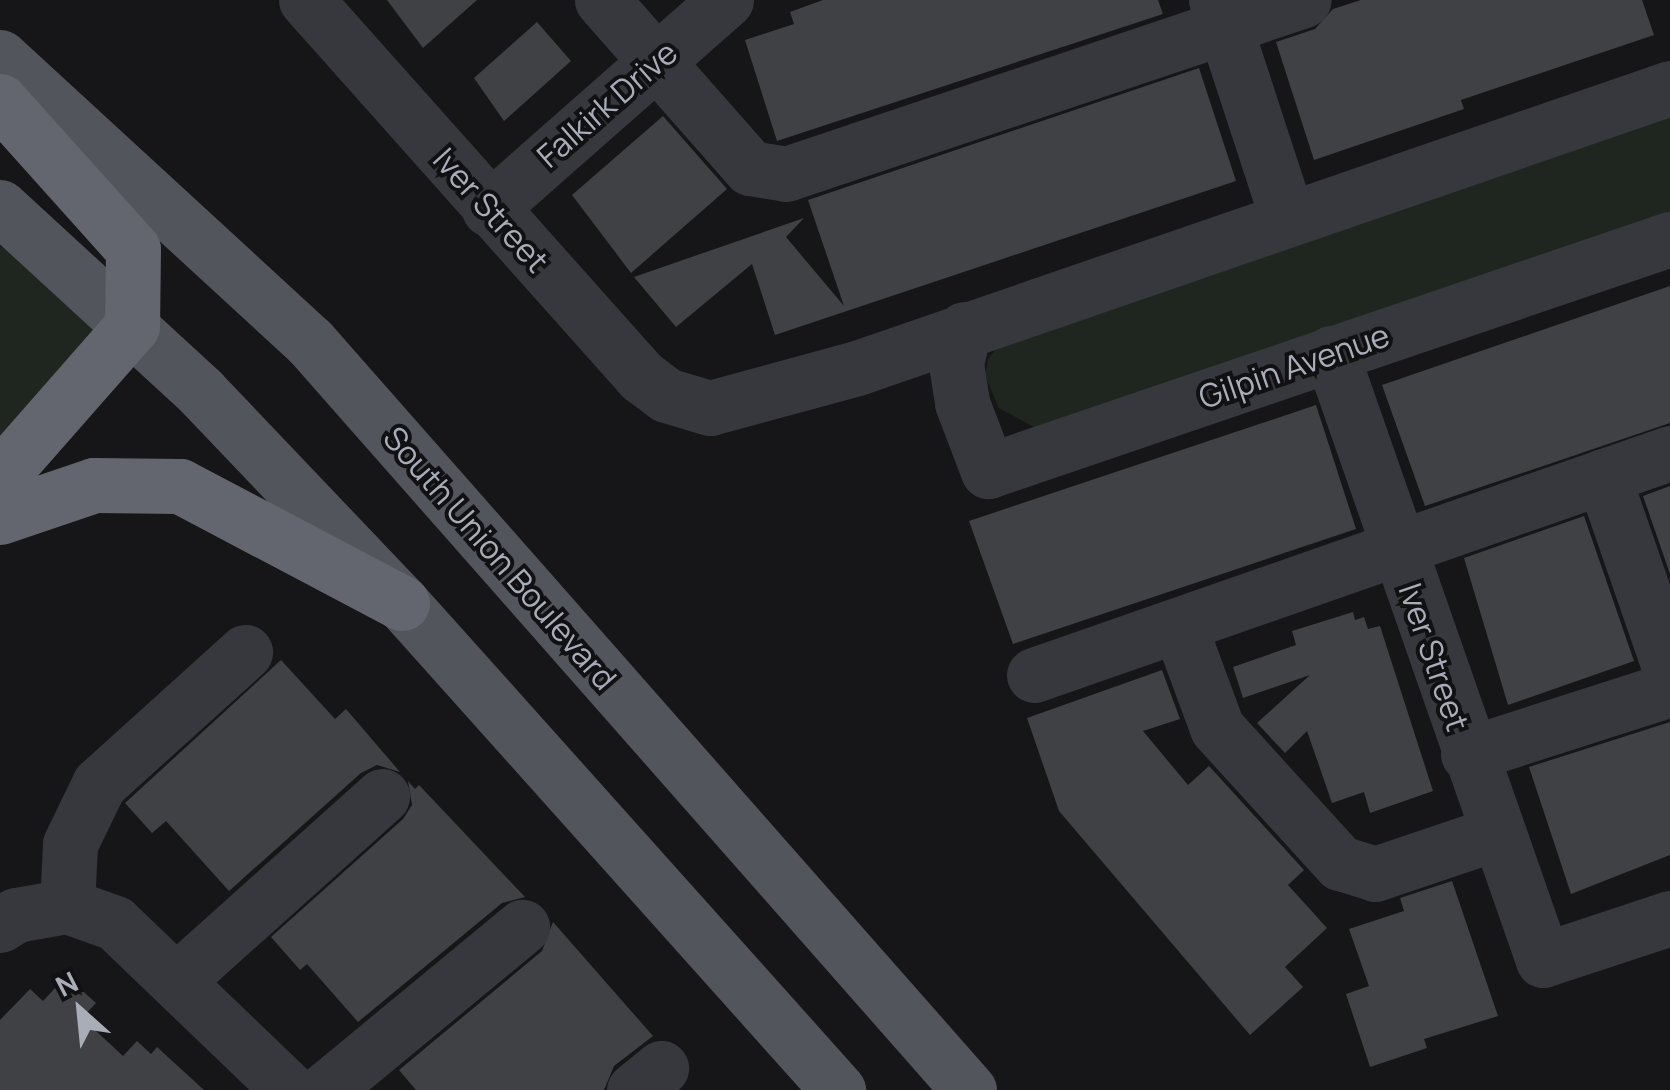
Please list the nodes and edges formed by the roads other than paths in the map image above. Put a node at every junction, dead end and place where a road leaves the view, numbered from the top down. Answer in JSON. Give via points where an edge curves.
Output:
{"nodes":[{"id":1,"x":306,"y":0,"type":"edge"},
{"id":2,"x":602,"y":0,"type":"edge"},
{"id":3,"x":726,"y":0,"type":"edge"},
{"id":4,"x":1304,"y":0,"type":"edge"},
{"id":5,"x":1221,"y":13,"type":"edge"},
{"id":6,"x":0,"y":57,"type":"edge"},
{"id":7,"x":656,"y":62,"type":"junction"},
{"id":8,"x":1670,"y":88,"type":"edge"},
{"id":9,"x":0,"y":101,"type":"edge"},
{"id":10,"x":0,"y":207,"type":"edge"},
{"id":11,"x":489,"y":208,"type":"junction"},
{"id":12,"x":1287,"y":217,"type":"junction"},
{"id":13,"x":1670,"y":239,"type":"edge"},
{"id":14,"x":132,"y":326,"type":"junction"},
{"id":15,"x":964,"y":329,"type":"junction"},
{"id":16,"x":1331,"y":352,"type":"junction"},
{"id":17,"x":858,"y":368,"type":"junction"},
{"id":18,"x":962,"y":404,"type":"junction"},
{"id":19,"x":1670,"y":453,"type":"edge"},
{"id":20,"x":0,"y":476,"type":"edge"},
{"id":21,"x":1603,"y":476,"type":"junction"},
{"id":22,"x":0,"y":517,"type":"edge"},
{"id":23,"x":1395,"y":547,"type":"junction"},
{"id":24,"x":402,"y":603,"type":"junction"},
{"id":25,"x":1179,"y":624,"type":"junction"},
{"id":26,"x":245,"y":652,"type":"dead end"},
{"id":27,"x":1670,"y":670,"type":"edge"},
{"id":28,"x":1034,"y":676,"type":"dead end"},
{"id":29,"x":1670,"y":689,"type":"edge"},
{"id":30,"x":1468,"y":754,"type":"junction"},
{"id":31,"x":382,"y":796,"type":"dead end"},
{"id":32,"x":1496,"y":834,"type":"junction"},
{"id":33,"x":67,"y":906,"type":"junction"},
{"id":34,"x":1670,"y":918,"type":"edge"},
{"id":35,"x":0,"y":925,"type":"edge"},
{"id":36,"x":522,"y":926,"type":"dead end"},
{"id":37,"x":176,"y":981,"type":"junction"},
{"id":38,"x":288,"y":1090,"type":"edge"},
{"id":39,"x":325,"y":1090,"type":"edge"},
{"id":40,"x":838,"y":1090,"type":"edge"},
{"id":41,"x":968,"y":1090,"type":"edge"}],
"edges":[{"from":1,"to":11,"type":"street","name":"Iver Street"},
{"from":2,"to":7,"type":"street"},
{"from":3,"to":7,"type":"street","name":"Falkirk Drive"},
{"from":4,"to":5,"type":"street"},
{"from":5,"to":7,"type":"street","via":[[786,174],[750,168]]},
{"from":5,"to":12,"type":"street"},
{"from":6,"to":41,"type":"main road","name":"South Union Boulevard","via":[[310,342]]},
{"from":7,"to":11,"type":"street","name":"Falkirk Drive"},
{"from":8,"to":12,"type":"street"},
{"from":9,"to":14,"type":"highway","via":[[133,249]]},
{"from":10,"to":14,"type":"main road"},
{"from":11,"to":17,"type":"street","name":"Iver Street","via":[[641,376],[689,405],[740,405]]},
{"from":12,"to":15,"type":"street"},
{"from":13,"to":16,"type":"street","name":"Gilpin Avenue"},
{"from":14,"to":20,"type":"highway"},
{"from":14,"to":24,"type":"main road"},
{"from":15,"to":17,"type":"street"},
{"from":15,"to":18,"type":"street","name":"Gilpin Avenue","via":[[956,364]]},
{"from":16,"to":18,"type":"street","name":"Gilpin Avenue","via":[[988,471]]},
{"from":16,"to":23,"type":"street","name":"Iver Street"},
{"from":17,"to":18,"type":"street","via":[[920,383]]},
{"from":19,"to":21,"type":"street"},
{"from":21,"to":23,"type":"street"},
{"from":21,"to":27,"type":"street"},
{"from":22,"to":24,"type":"highway","via":[[94,485],[180,486]]},
{"from":23,"to":25,"type":"street"},
{"from":23,"to":30,"type":"street","name":"Iver Street"},
{"from":24,"to":40,"type":"main road"},
{"from":25,"to":28,"type":"street"},
{"from":25,"to":32,"type":"street","via":[[1217,728],[1340,862],[1376,874]]},
{"from":26,"to":33,"type":"street","via":[[99,784],[70,844]]},
{"from":29,"to":30,"type":"street"},
{"from":30,"to":32,"type":"street","name":"Iver Street"},
{"from":31,"to":37,"type":"street"},
{"from":32,"to":34,"type":"street","name":"Iver Street","via":[[1543,960]]},
{"from":33,"to":35,"type":"street","via":[[16,915]]},
{"from":33,"to":37,"type":"street","via":[[115,923]]},
{"from":36,"to":39,"type":"street"},
{"from":37,"to":38,"type":"street"}]}
